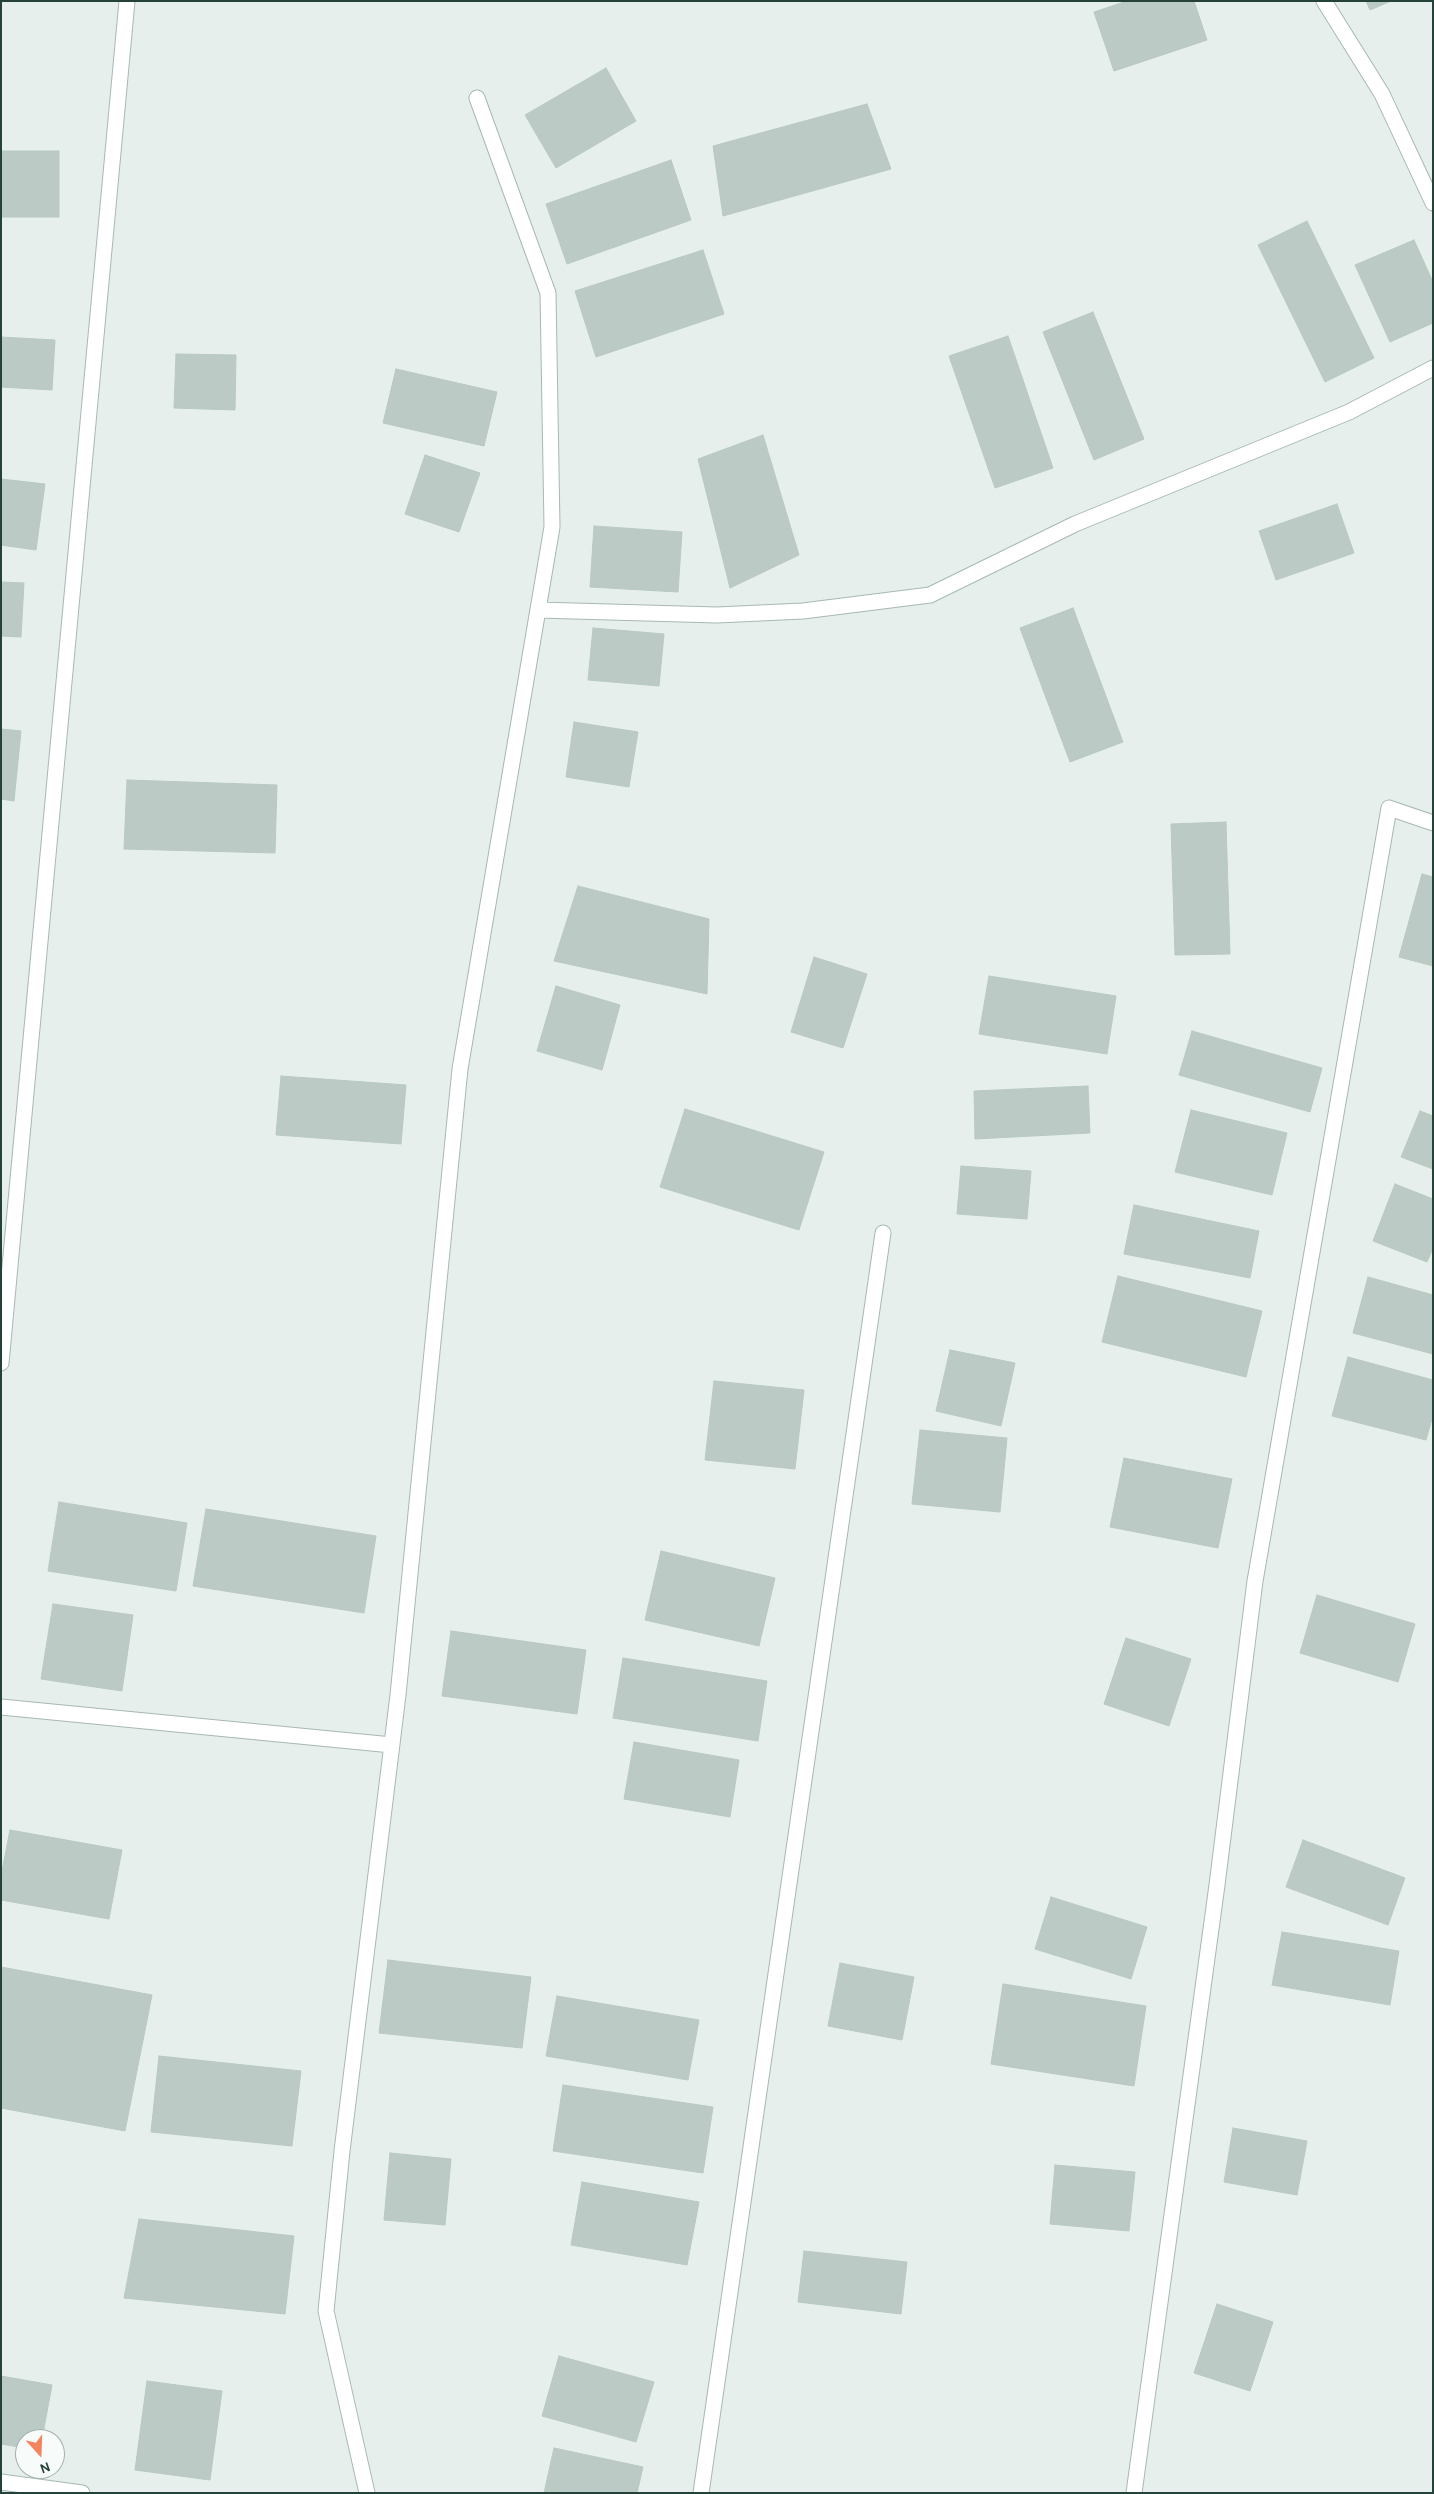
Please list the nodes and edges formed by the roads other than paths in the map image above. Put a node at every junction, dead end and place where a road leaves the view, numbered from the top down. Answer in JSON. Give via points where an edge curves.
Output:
{"nodes":[{"id":1,"x":128,"y":1,"type":"edge"},
{"id":2,"x":1324,"y":1,"type":"edge"},
{"id":3,"x":477,"y":98,"type":"dead end"},
{"id":4,"x":1433,"y":203,"type":"edge"},
{"id":5,"x":1433,"y":368,"type":"edge"},
{"id":6,"x":538,"y":610,"type":"junction"},
{"id":7,"x":1433,"y":823,"type":"edge"},
{"id":8,"x":884,"y":1233,"type":"dead end"},
{"id":9,"x":1,"y":1363,"type":"edge"},
{"id":10,"x":1,"y":1707,"type":"edge"},
{"id":11,"x":392,"y":1745,"type":"junction"},
{"id":12,"x":1,"y":2482,"type":"edge"},
{"id":13,"x":82,"y":2493,"type":"edge"},
{"id":14,"x":367,"y":2493,"type":"edge"},
{"id":15,"x":701,"y":2493,"type":"edge"},
{"id":16,"x":1134,"y":2493,"type":"edge"}],
"edges":[{"from":1,"to":9,"type":"street"},
{"from":2,"to":4,"type":"street","via":[[1382,94]]},
{"from":3,"to":6,"type":"street","via":[[548,293],[552,527]]},
{"from":5,"to":6,"type":"street","via":[[1350,412],[1076,524],[930,595],[803,610],[717,615]]},
{"from":6,"to":11,"type":"street","via":[[460,1069]]},
{"from":7,"to":16,"type":"street","via":[[1389,808],[1255,1581]]},
{"from":8,"to":15,"type":"street"},
{"from":10,"to":11,"type":"street"},
{"from":11,"to":14,"type":"street","via":[[342,2151],[326,2311]]},
{"from":12,"to":13,"type":"street"}]}
